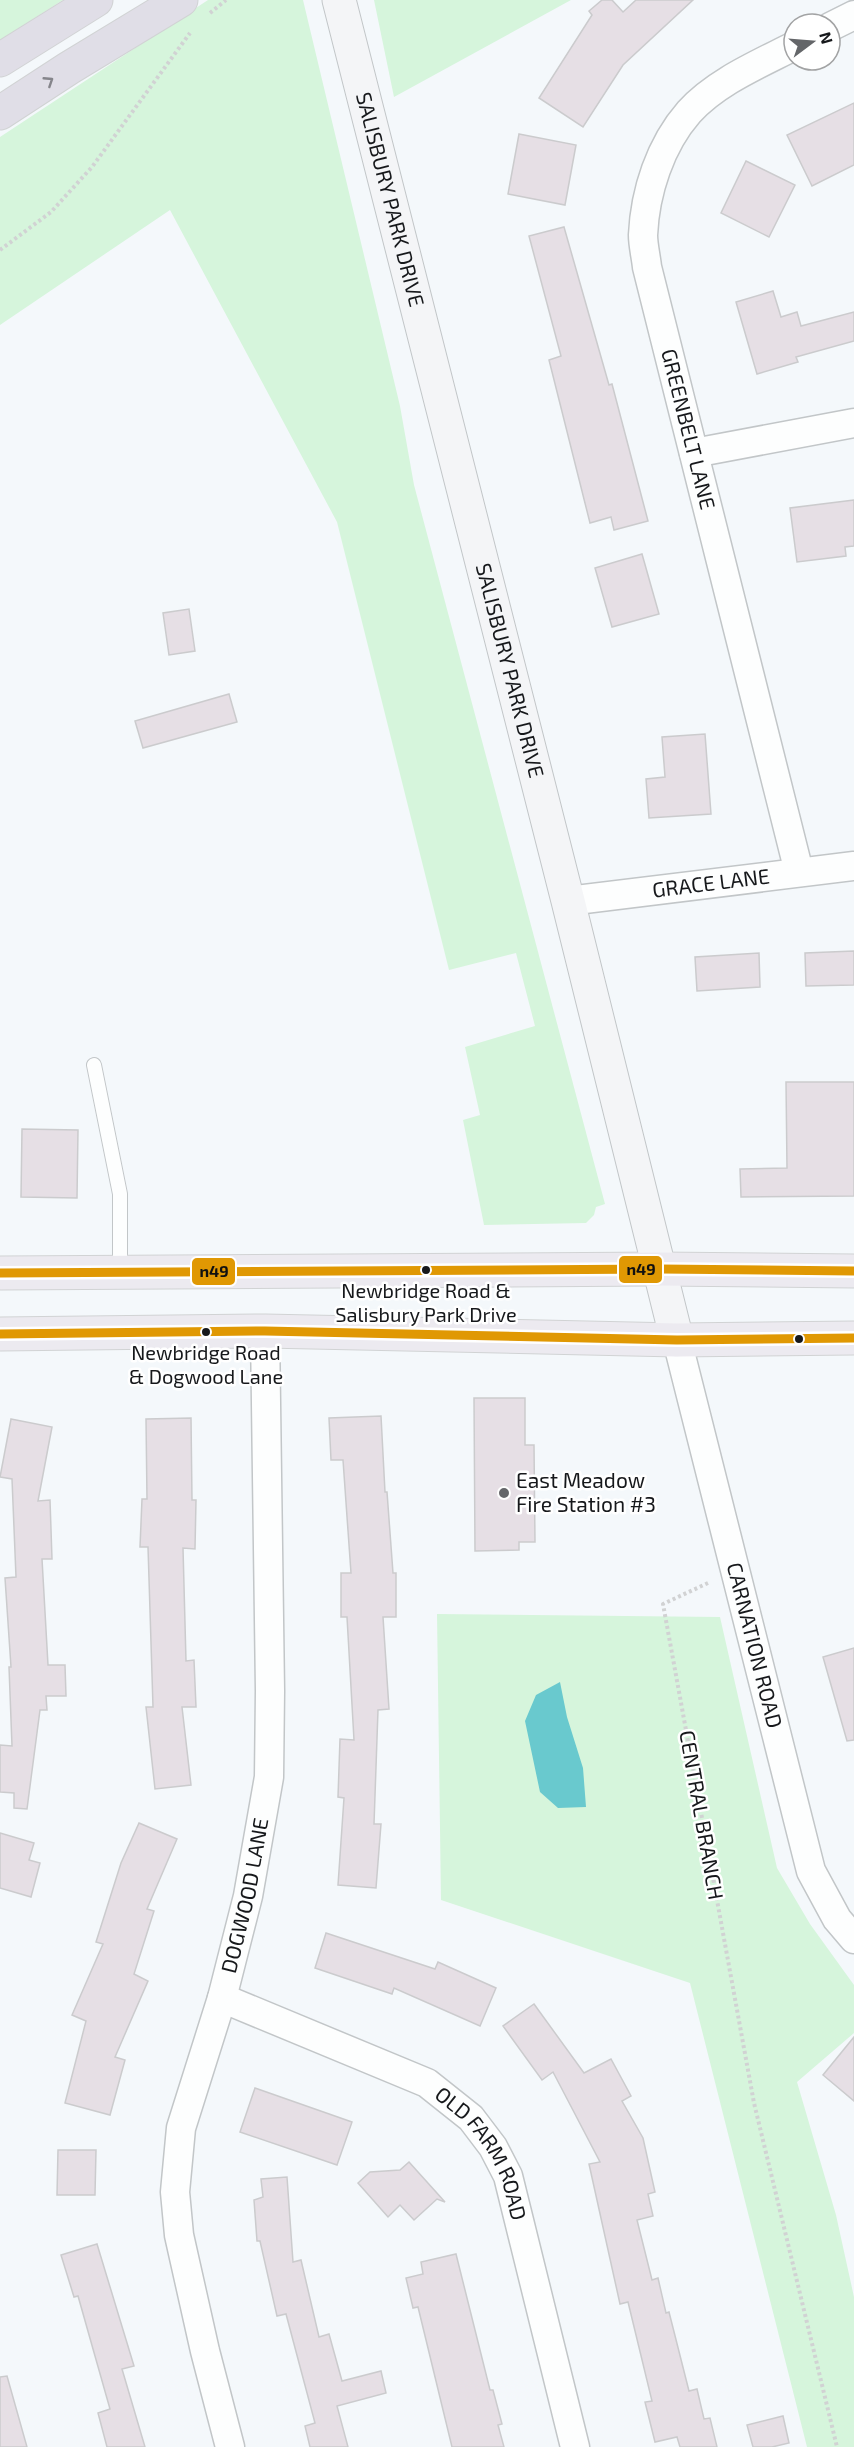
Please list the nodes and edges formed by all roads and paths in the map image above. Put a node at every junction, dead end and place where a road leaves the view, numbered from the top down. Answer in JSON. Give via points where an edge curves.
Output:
{"nodes":[{"id":1,"x":96,"y":0,"type":"edge"},
{"id":2,"x":226,"y":0,"type":"edge"},
{"id":3,"x":339,"y":1,"type":"edge"},
{"id":4,"x":194,"y":14,"type":"edge"},
{"id":5,"x":782,"y":52,"type":"edge"},
{"id":6,"x":0,"y":60,"type":"edge"},
{"id":7,"x":0,"y":113,"type":"edge"},
{"id":8,"x":0,"y":250,"type":"edge"},
{"id":9,"x":854,"y":423,"type":"edge"},
{"id":10,"x":694,"y":453,"type":"junction"},
{"id":11,"x":854,"y":866,"type":"edge"},
{"id":12,"x":799,"y":872,"type":"junction"},
{"id":13,"x":568,"y":901,"type":"junction"},
{"id":14,"x":94,"y":1065,"type":"dead end"},
{"id":15,"x":660,"y":1269,"type":"junction"},
{"id":16,"x":854,"y":1271,"type":"edge"},
{"id":17,"x":0,"y":1273,"type":"edge"},
{"id":18,"x":120,"y":1273,"type":"junction"},
{"id":19,"x":265,"y":1331,"type":"junction"},
{"id":20,"x":0,"y":1334,"type":"edge"},
{"id":21,"x":854,"y":1338,"type":"edge"},
{"id":22,"x":676,"y":1340,"type":"junction"},
{"id":23,"x":735,"y":1570,"type":"junction"},
{"id":24,"x":854,"y":1939,"type":"edge"},
{"id":25,"x":222,"y":1998,"type":"junction"},
{"id":26,"x":230,"y":2447,"type":"edge"},
{"id":27,"x":575,"y":2447,"type":"edge"},
{"id":28,"x":837,"y":2447,"type":"edge"}],
"edges":[{"from":1,"to":6,"type":"highway"},
{"from":2,"to":4,"type":"path"},
{"from":3,"to":13,"type":"main road","name":"SALISBURY PARK DRIVE"},
{"from":7,"to":4,"type":"highway","one_way":true,"via":[[69,68]]},
{"from":4,"to":8,"type":"path","via":[[92,167],[51,212]]},
{"from":5,"to":10,"type":"street","name":"GREENBELT LANE","via":[[722,85],[690,111],[674,132],[652,176],[643,236],[647,267]]},
{"from":9,"to":10,"type":"street"},
{"from":10,"to":12,"type":"street","name":"GREENBELT LANE"},
{"from":11,"to":12,"type":"street","name":"GRACE LANE"},
{"from":12,"to":13,"type":"street","name":"GRACE LANE"},
{"from":13,"to":15,"type":"main road","name":"SALISBURY PARK DRIVE"},
{"from":14,"to":18,"type":"lane","via":[[120,1194]]},
{"from":15,"to":16,"type":"main road"},
{"from":15,"to":18,"type":"main road"},
{"from":15,"to":22,"type":"main road","name":"SALISBURY PARK DRIVE"},
{"from":17,"to":18,"type":"main road"},
{"from":19,"to":20,"type":"main road"},
{"from":19,"to":22,"type":"main road"},
{"from":19,"to":25,"type":"street","name":"DOGWOOD LANE","via":[[269,1777],[248,1896]]},
{"from":21,"to":22,"type":"main road"},
{"from":22,"to":23,"type":"street","name":"CARNATION ROAD"},
{"from":23,"to":24,"type":"street","name":"CARNATION ROAD","via":[[811,1871],[837,1919]]},
{"from":23,"to":28,"type":"path","name":"CENTRAL BRANCH","via":[[663,1604],[754,2103]]},
{"from":25,"to":26,"type":"street","name":"DOGWOOD LANE","via":[[181,2128],[175,2192],[179,2235]]},
{"from":25,"to":27,"type":"street","name":"OLD FARM ROAD","via":[[427,2083],[471,2118],[508,2176]]}]}
